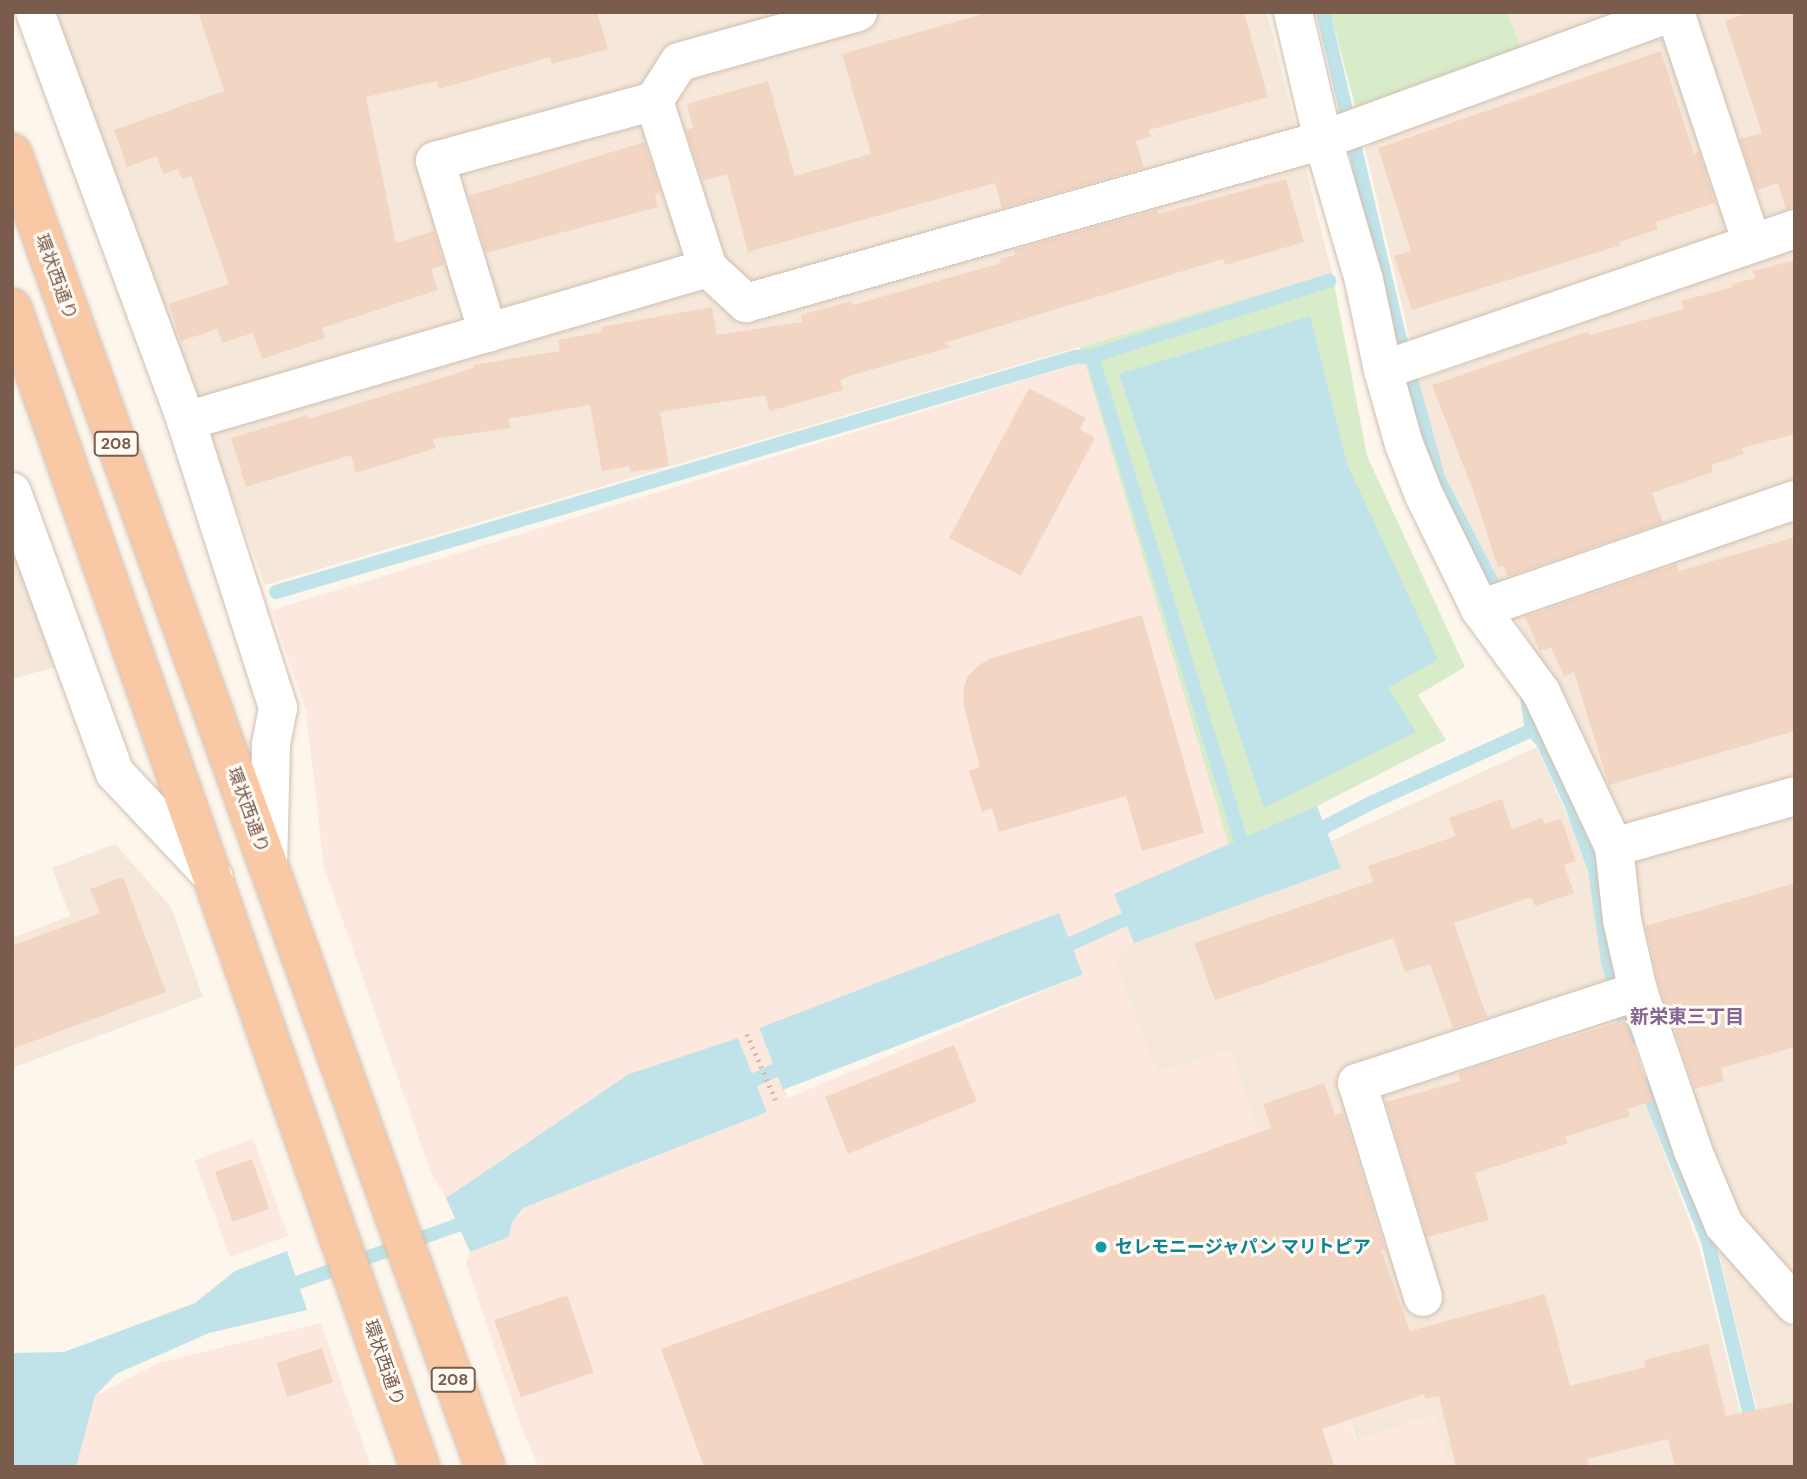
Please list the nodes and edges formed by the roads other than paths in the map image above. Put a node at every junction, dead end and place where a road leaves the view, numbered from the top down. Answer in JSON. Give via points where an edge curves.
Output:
{"nodes":[{"id":1,"x":35,"y":12,"type":"edge"},
{"id":2,"x":858,"y":12,"type":"edge"},
{"id":3,"x":1293,"y":12,"type":"edge"},
{"id":4,"x":1674,"y":12,"type":"edge"},
{"id":5,"x":654,"y":101,"type":"junction"},
{"id":6,"x":1323,"y":140,"type":"junction"},
{"id":7,"x":12,"y":153,"type":"edge"},
{"id":8,"x":1795,"y":229,"type":"edge"},
{"id":9,"x":1752,"y":244,"type":"junction"},
{"id":10,"x":708,"y":268,"type":"junction"},
{"id":11,"x":12,"y":308,"type":"edge"},
{"id":12,"x":488,"y":333,"type":"junction"},
{"id":13,"x":1383,"y":370,"type":"junction"},
{"id":14,"x":186,"y":421,"type":"junction"},
{"id":15,"x":12,"y":492,"type":"edge"},
{"id":16,"x":1795,"y":500,"type":"edge"},
{"id":17,"x":1499,"y":615,"type":"junction"},
{"id":18,"x":1795,"y":796,"type":"edge"},
{"id":19,"x":1614,"y":846,"type":"junction"},
{"id":20,"x":268,"y":867,"type":"junction"},
{"id":21,"x":214,"y":878,"type":"junction"},
{"id":22,"x":1638,"y":991,"type":"junction"},
{"id":23,"x":1423,"y":1297,"type":"dead end"},
{"id":24,"x":1795,"y":1305,"type":"edge"},
{"id":25,"x":420,"y":1467,"type":"edge"},
{"id":26,"x":485,"y":1467,"type":"edge"}],
"edges":[{"from":1,"to":14,"type":"street"},
{"from":2,"to":5,"type":"street","via":[[678,61]]},
{"from":3,"to":6,"type":"street"},
{"from":4,"to":6,"type":"street"},
{"from":4,"to":9,"type":"street"},
{"from":5,"to":10,"type":"street"},
{"from":5,"to":12,"type":"street","via":[[435,161]]},
{"from":6,"to":10,"type":"street","via":[[746,303]]},
{"from":6,"to":13,"type":"street","via":[[1364,280]]},
{"from":7,"to":20,"type":"highway","name":"環状西通り","number":"208"},
{"from":8,"to":9,"type":"street"},
{"from":9,"to":13,"type":"street"},
{"from":10,"to":12,"type":"street"},
{"from":11,"to":21,"type":"highway","name":"環状西通り"},
{"from":12,"to":14,"type":"street"},
{"from":13,"to":17,"type":"street","via":[[1424,495]]},
{"from":14,"to":20,"type":"street","via":[[278,708],[271,745]]},
{"from":15,"to":21,"type":"street","via":[[115,774]]},
{"from":16,"to":17,"type":"street"},
{"from":17,"to":19,"type":"street"},
{"from":18,"to":19,"type":"street"},
{"from":19,"to":22,"type":"street","via":[[1622,920]]},
{"from":20,"to":26,"type":"highway","name":"環状西通り","number":"208"},
{"from":21,"to":25,"type":"highway","name":"環状西通り"},
{"from":22,"to":23,"type":"street","via":[[1357,1083]]},
{"from":22,"to":24,"type":"street","via":[[1693,1152],[1724,1225]]}]}
